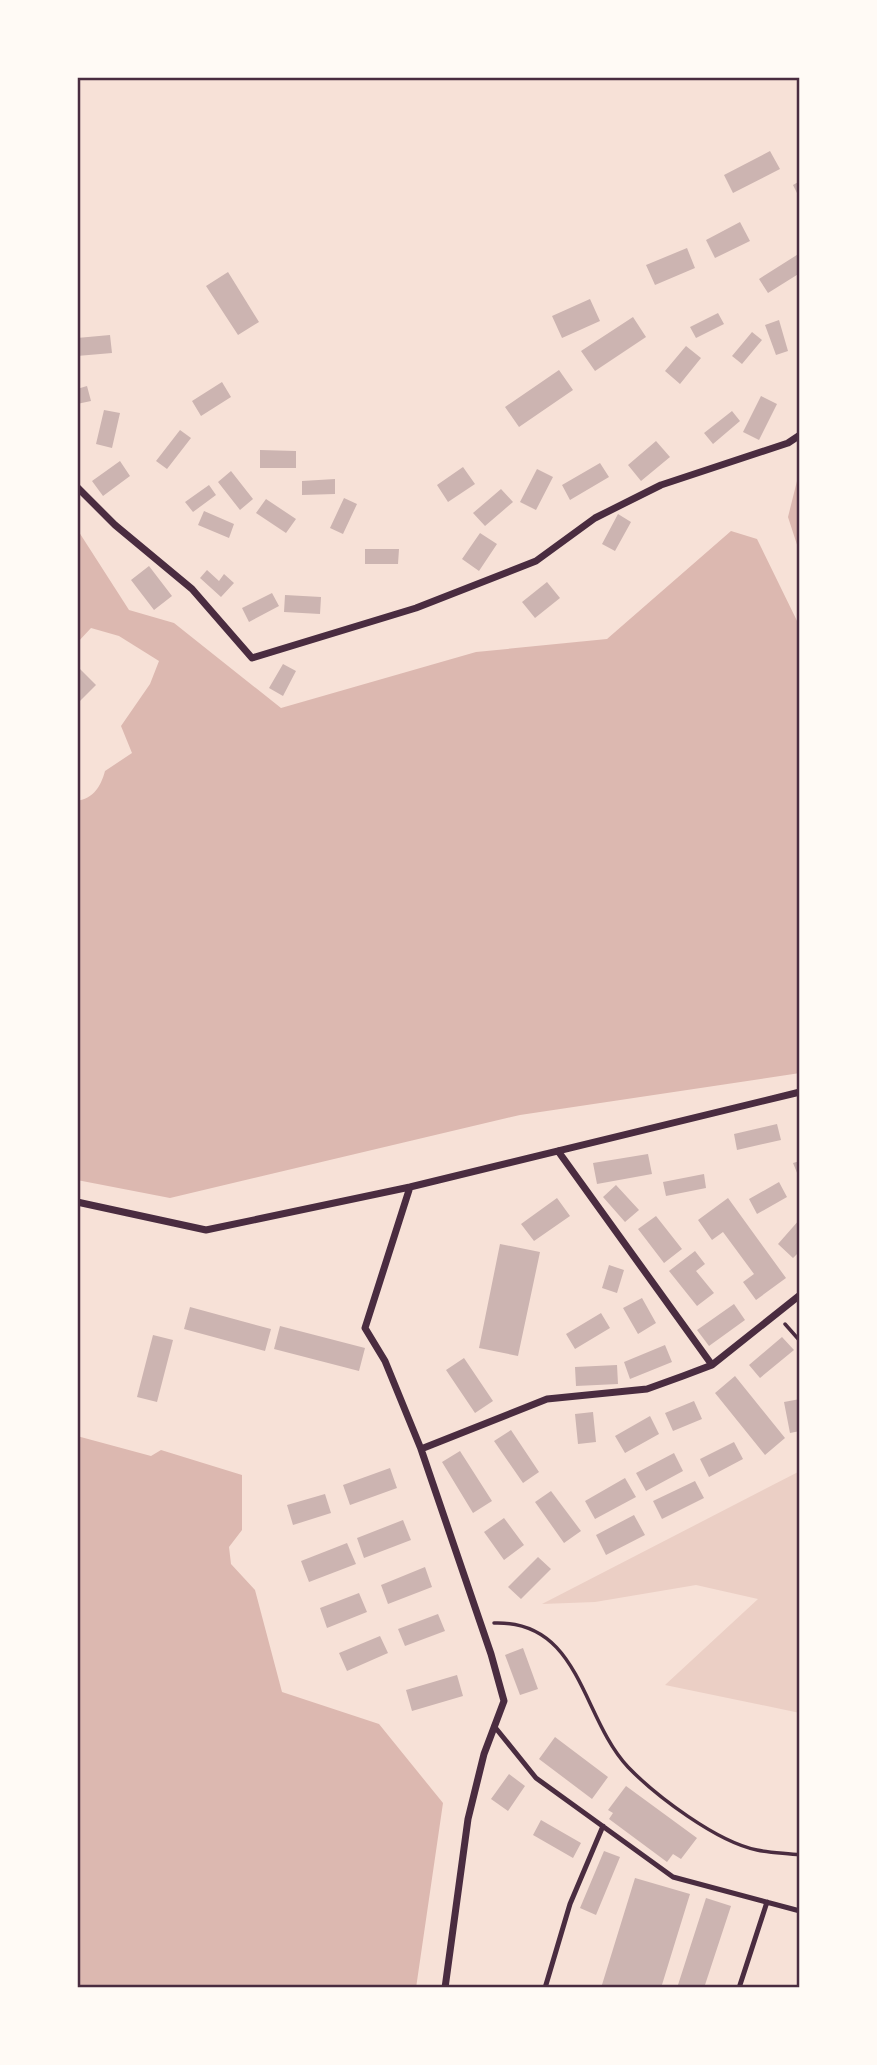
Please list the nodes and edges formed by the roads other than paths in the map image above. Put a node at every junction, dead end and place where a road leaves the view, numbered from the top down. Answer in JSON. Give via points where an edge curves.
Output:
{"nodes":[{"id":1,"x":800,"y":435,"type":"edge"},
{"id":2,"x":77,"y":487,"type":"edge"},
{"id":3,"x":800,"y":1092,"type":"edge"},
{"id":4,"x":558,"y":1152,"type":"junction"},
{"id":5,"x":410,"y":1187,"type":"junction"},
{"id":6,"x":77,"y":1202,"type":"edge"},
{"id":7,"x":800,"y":1296,"type":"edge"},
{"id":8,"x":712,"y":1365,"type":"junction"},
{"id":9,"x":421,"y":1449,"type":"junction"},
{"id":10,"x":494,"y":1726,"type":"junction"},
{"id":11,"x":603,"y":1826,"type":"junction"},
{"id":12,"x":767,"y":1902,"type":"junction"},
{"id":13,"x":800,"y":1911,"type":"edge"},
{"id":14,"x":445,"y":1988,"type":"edge"},
{"id":15,"x":545,"y":1988,"type":"edge"},
{"id":16,"x":738,"y":1988,"type":"edge"}],
"edges":[{"from":1,"to":2,"type":"street","via":[[661,485],[595,519],[536,561],[415,608],[251,658],[192,589]]},
{"from":3,"to":4,"type":"street"},
{"from":4,"to":5,"type":"street"},
{"from":4,"to":8,"type":"street"},
{"from":5,"to":6,"type":"street","via":[[206,1230]]},
{"from":5,"to":9,"type":"street","via":[[365,1328],[385,1361]]},
{"from":7,"to":8,"type":"street"},
{"from":8,"to":9,"type":"street","via":[[647,1389],[547,1399]]},
{"from":9,"to":10,"type":"street","via":[[504,1701]]},
{"from":10,"to":11,"type":"lane","via":[[536,1778]]},
{"from":10,"to":14,"type":"street","via":[[468,1819]]},
{"from":11,"to":12,"type":"lane","via":[[673,1877]]},
{"from":11,"to":15,"type":"lane","via":[[570,1904]]},
{"from":12,"to":13,"type":"lane"},
{"from":12,"to":16,"type":"lane"}]}
